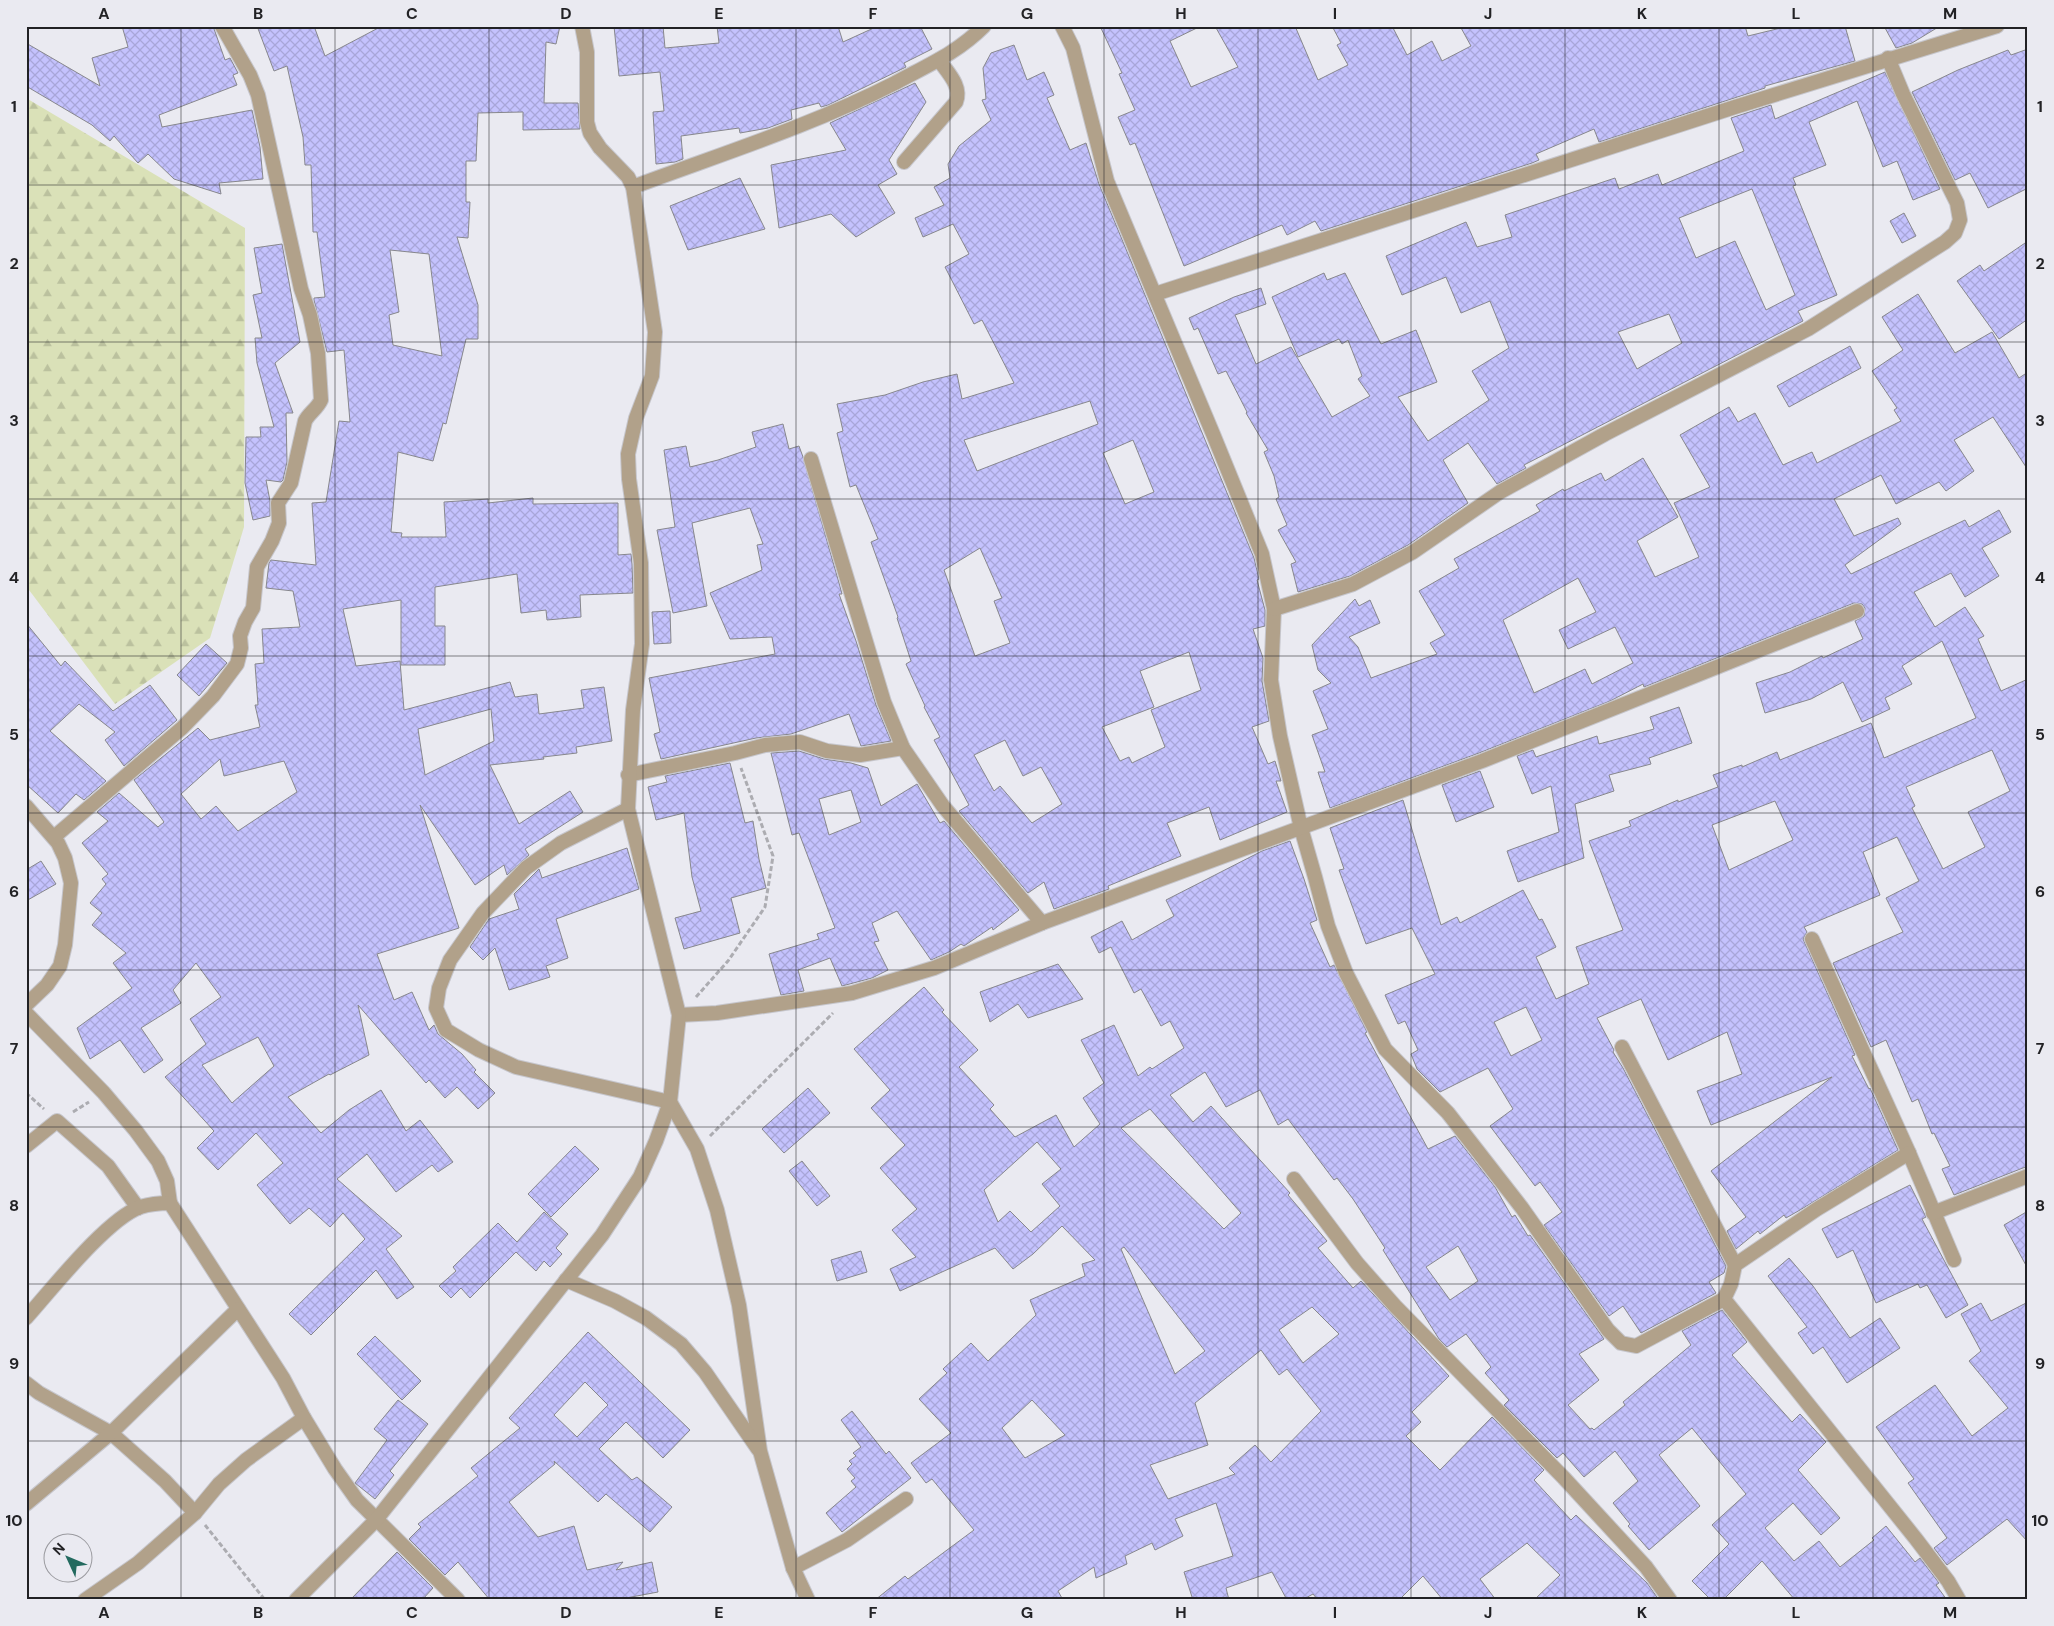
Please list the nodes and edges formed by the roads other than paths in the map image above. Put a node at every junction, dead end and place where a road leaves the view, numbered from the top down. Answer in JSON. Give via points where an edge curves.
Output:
{"nodes":[{"id":1,"x":222,"y":26,"type":"edge"},
{"id":2,"x":582,"y":26,"type":"edge"},
{"id":3,"x":984,"y":26,"type":"edge"},
{"id":4,"x":1062,"y":26,"type":"edge"},
{"id":5,"x":1997,"y":26,"type":"edge"},
{"id":6,"x":1888,"y":58,"type":"junction"},
{"id":7,"x":939,"y":60,"type":"junction"},
{"id":8,"x":904,"y":162,"type":"dead end"},
{"id":9,"x":634,"y":187,"type":"junction"},
{"id":10,"x":1155,"y":294,"type":"junction"},
{"id":11,"x":811,"y":458,"type":"dead end"},
{"id":12,"x":1274,"y":609,"type":"junction"},
{"id":13,"x":1857,"y":611,"type":"dead end"},
{"id":14,"x":903,"y":748,"type":"junction"},
{"id":15,"x":628,"y":775,"type":"junction"},
{"id":16,"x":26,"y":806,"type":"edge"},
{"id":17,"x":628,"y":809,"type":"junction"},
{"id":18,"x":1301,"y":828,"type":"junction"},
{"id":19,"x":54,"y":837,"type":"junction"},
{"id":20,"x":1042,"y":923,"type":"junction"},
{"id":21,"x":1812,"y":939,"type":"dead end"},
{"id":22,"x":26,"y":1005,"type":"edge"},
{"id":23,"x":26,"y":1013,"type":"edge"},
{"id":24,"x":679,"y":1015,"type":"junction"},
{"id":25,"x":1622,"y":1047,"type":"dead end"},
{"id":26,"x":670,"y":1102,"type":"junction"},
{"id":27,"x":26,"y":1146,"type":"edge"},
{"id":28,"x":1909,"y":1153,"type":"junction"},
{"id":29,"x":2028,"y":1176,"type":"edge"},
{"id":30,"x":1294,"y":1179,"type":"dead end"},
{"id":31,"x":170,"y":1203,"type":"junction"},
{"id":32,"x":138,"y":1208,"type":"junction"},
{"id":33,"x":1933,"y":1213,"type":"junction"},
{"id":34,"x":1954,"y":1260,"type":"dead end"},
{"id":35,"x":1735,"y":1265,"type":"junction"},
{"id":36,"x":566,"y":1280,"type":"junction"},
{"id":37,"x":1724,"y":1298,"type":"junction"},
{"id":38,"x":238,"y":1309,"type":"junction"},
{"id":39,"x":26,"y":1318,"type":"edge"},
{"id":40,"x":26,"y":1383,"type":"edge"},
{"id":41,"x":304,"y":1418,"type":"junction"},
{"id":42,"x":111,"y":1433,"type":"junction"},
{"id":43,"x":760,"y":1451,"type":"junction"},
{"id":44,"x":906,"y":1499,"type":"dead end"},
{"id":45,"x":26,"y":1504,"type":"edge"},
{"id":46,"x":195,"y":1513,"type":"junction"},
{"id":47,"x":376,"y":1520,"type":"junction"},
{"id":48,"x":792,"y":1568,"type":"junction"},
{"id":49,"x":85,"y":1600,"type":"edge"},
{"id":50,"x":296,"y":1600,"type":"edge"},
{"id":51,"x":458,"y":1600,"type":"edge"},
{"id":52,"x":808,"y":1600,"type":"edge"},
{"id":53,"x":1670,"y":1600,"type":"edge"},
{"id":54,"x":1959,"y":1600,"type":"edge"}],
"edges":[{"from":1,"to":19,"type":"street","via":[[258,95],[300,289],[310,315],[318,353],[321,400],[305,421],[291,483],[278,503],[279,523],[257,567],[253,608],[240,636],[236,664],[213,696],[182,728]]},
{"from":2,"to":9,"type":"street","via":[[587,52],[590,133]]},
{"from":3,"to":7,"type":"street","via":[[963,46]]},
{"from":4,"to":10,"type":"street","via":[[1074,48],[1107,181]]},
{"from":5,"to":6,"type":"street"},
{"from":6,"to":10,"type":"street"},
{"from":6,"to":12,"type":"street","via":[[1957,203],[1960,220],[1955,233],[1808,330],[1500,492],[1413,552],[1353,584]]},
{"from":7,"to":8,"type":"street","via":[[957,86],[958,97]]},
{"from":7,"to":9,"type":"street","via":[[858,102]]},
{"from":9,"to":15,"type":"street","via":[[655,332],[652,376],[636,418],[628,454],[641,563],[642,644]]},
{"from":10,"to":12,"type":"street","via":[[1262,554]]},
{"from":11,"to":14,"type":"street","via":[[884,702]]},
{"from":12,"to":18,"type":"street","via":[[1271,680]]},
{"from":13,"to":18,"type":"street","via":[[1482,761]]},
{"from":14,"to":15,"type":"street","via":[[860,755],[827,751],[800,742],[765,745]]},
{"from":14,"to":20,"type":"street","via":[[943,806]]},
{"from":15,"to":17,"type":"street"},
{"from":16,"to":19,"type":"street"},
{"from":17,"to":24,"type":"street"},
{"from":17,"to":26,"type":"street","via":[[561,844],[526,868],[483,913],[450,960],[436,1008],[446,1030],[516,1067]]},
{"from":18,"to":20,"type":"street"},
{"from":18,"to":37,"type":"street","via":[[1328,926],[1342,963],[1385,1049],[1448,1113],[1522,1208],[1608,1330],[1621,1343],[1636,1346]]},
{"from":19,"to":22,"type":"street","via":[[65,858],[72,884],[65,945],[54,976]]},
{"from":20,"to":24,"type":"street","via":[[934,968],[852,993],[718,1013]]},
{"from":21,"to":28,"type":"street"},
{"from":23,"to":31,"type":"street","via":[[104,1093],[158,1161],[167,1181]]},
{"from":24,"to":26,"type":"street"},
{"from":25,"to":35,"type":"street"},
{"from":26,"to":36,"type":"street","via":[[640,1178],[602,1235]]},
{"from":26,"to":43,"type":"street","via":[[697,1149],[716,1210],[739,1305]]},
{"from":27,"to":32,"type":"street","via":[[57,1121],[108,1166]]},
{"from":28,"to":33,"type":"street"},
{"from":28,"to":35,"type":"street","via":[[1817,1209]]},
{"from":29,"to":33,"type":"street"},
{"from":30,"to":53,"type":"street","via":[[1357,1263],[1395,1306],[1564,1478],[1646,1567]]},
{"from":31,"to":32,"type":"street"},
{"from":31,"to":38,"type":"street"},
{"from":32,"to":39,"type":"street","via":[[114,1224],[77,1260]]},
{"from":33,"to":34,"type":"street"},
{"from":35,"to":37,"type":"street"},
{"from":36,"to":43,"type":"street","via":[[646,1318],[681,1344],[705,1372]]},
{"from":36,"to":47,"type":"street"},
{"from":37,"to":54,"type":"street","via":[[1916,1539]]},
{"from":38,"to":41,"type":"street","via":[[283,1378]]},
{"from":38,"to":42,"type":"street"},
{"from":40,"to":42,"type":"street"},
{"from":41,"to":46,"type":"street","via":[[246,1460]]},
{"from":41,"to":47,"type":"street","via":[[335,1469]]},
{"from":42,"to":45,"type":"street"},
{"from":42,"to":46,"type":"street"},
{"from":43,"to":48,"type":"street"},
{"from":44,"to":48,"type":"street","via":[[846,1540]]},
{"from":46,"to":49,"type":"street","via":[[138,1563]]},
{"from":47,"to":50,"type":"street"},
{"from":47,"to":51,"type":"street"},
{"from":48,"to":52,"type":"street"}]}
